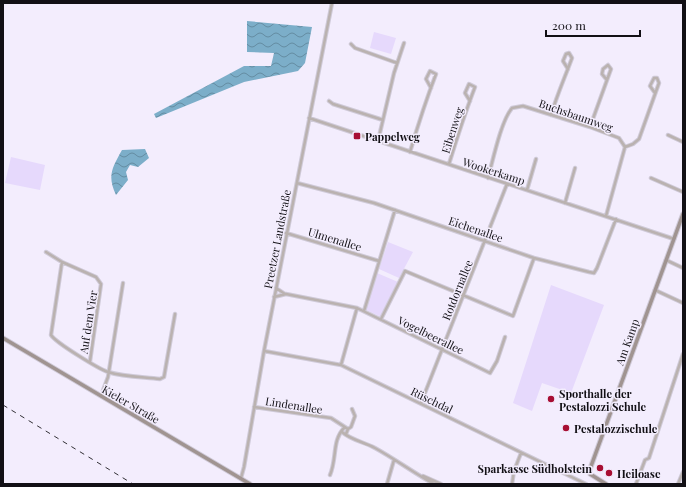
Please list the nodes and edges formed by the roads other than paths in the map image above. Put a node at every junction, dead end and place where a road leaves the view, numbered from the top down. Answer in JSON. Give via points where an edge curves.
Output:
{"nodes":[{"id":1,"x":332,"y":3,"type":"edge"},
{"id":2,"x":404,"y":43,"type":"dead end"},
{"id":3,"x":351,"y":44,"type":"dead end"},
{"id":4,"x":397,"y":63,"type":"junction"},
{"id":5,"x":568,"y":69,"type":"junction"},
{"id":6,"x":607,"y":80,"type":"junction"},
{"id":7,"x":431,"y":88,"type":"junction"},
{"id":8,"x":655,"y":94,"type":"junction"},
{"id":9,"x":329,"y":101,"type":"dead end"},
{"id":10,"x":470,"y":101,"type":"junction"},
{"id":11,"x":551,"y":115,"type":"junction"},
{"id":12,"x":309,"y":118,"type":"junction"},
{"id":13,"x":383,"y":120,"type":"junction"},
{"id":14,"x":590,"y":128,"type":"junction"},
{"id":15,"x":668,"y":136,"type":"dead end"},
{"id":16,"x":378,"y":141,"type":"junction"},
{"id":17,"x":683,"y":142,"type":"edge"},
{"id":18,"x":625,"y":147,"type":"junction"},
{"id":19,"x":410,"y":152,"type":"junction"},
{"id":20,"x":536,"y":159,"type":"dead end"},
{"id":21,"x":449,"y":164,"type":"junction"},
{"id":22,"x":575,"y":168,"type":"dead end"},
{"id":23,"x":488,"y":178,"type":"junction"},
{"id":24,"x":651,"y":178,"type":"dead end"},
{"id":25,"x":296,"y":183,"type":"junction"},
{"id":26,"x":507,"y":184,"type":"junction"},
{"id":27,"x":527,"y":190,"type":"junction"},
{"id":28,"x":683,"y":192,"type":"edge"},
{"id":29,"x":565,"y":203,"type":"junction"},
{"id":30,"x":395,"y":210,"type":"junction"},
{"id":31,"x":683,"y":214,"type":"edge"},
{"id":32,"x":606,"y":216,"type":"junction"},
{"id":33,"x":616,"y":219,"type":"junction"},
{"id":34,"x":286,"y":233,"type":"junction"},
{"id":35,"x":674,"y":239,"type":"junction"},
{"id":36,"x":486,"y":240,"type":"junction"},
{"id":37,"x":46,"y":252,"type":"dead end"},
{"id":38,"x":534,"y":258,"type":"junction"},
{"id":39,"x":666,"y":260,"type":"junction"},
{"id":40,"x":379,"y":261,"type":"junction"},
{"id":41,"x":62,"y":262,"type":"junction"},
{"id":42,"x":683,"y":268,"type":"edge"},
{"id":43,"x":123,"y":283,"type":"dead end"},
{"id":44,"x":276,"y":287,"type":"junction"},
{"id":45,"x":655,"y":290,"type":"junction"},
{"id":46,"x":286,"y":294,"type":"junction"},
{"id":47,"x":464,"y":296,"type":"junction"},
{"id":48,"x":274,"y":297,"type":"junction"},
{"id":49,"x":683,"y":303,"type":"edge"},
{"id":50,"x":357,"y":308,"type":"junction"},
{"id":51,"x":364,"y":311,"type":"junction"},
{"id":52,"x":175,"y":314,"type":"dead end"},
{"id":53,"x":381,"y":319,"type":"junction"},
{"id":54,"x":505,"y":337,"type":"dead end"},
{"id":55,"x":3,"y":338,"type":"edge"},
{"id":56,"x":442,"y":349,"type":"junction"},
{"id":57,"x":264,"y":351,"type":"junction"},
{"id":58,"x":683,"y":354,"type":"edge"},
{"id":59,"x":90,"y":361,"type":"junction"},
{"id":60,"x":341,"y":365,"type":"junction"},
{"id":61,"x":108,"y":372,"type":"junction"},
{"id":62,"x":101,"y":396,"type":"junction"},
{"id":63,"x":421,"y":403,"type":"junction"},
{"id":64,"x":254,"y":407,"type":"junction"},
{"id":65,"x":352,"y":409,"type":"dead end"},
{"id":66,"x":344,"y":428,"type":"junction"},
{"id":67,"x":348,"y":429,"type":"junction"},
{"id":68,"x":342,"y":432,"type":"junction"},
{"id":69,"x":346,"y":434,"type":"junction"},
{"id":70,"x":520,"y":453,"type":"junction"},
{"id":71,"x":394,"y":459,"type":"junction"},
{"id":72,"x":683,"y":472,"type":"edge"},
{"id":73,"x":330,"y":475,"type":"dead end"},
{"id":74,"x":418,"y":475,"type":"junction"},
{"id":75,"x":240,"y":478,"type":"junction"},
{"id":76,"x":598,"y":480,"type":"junction"},
{"id":77,"x":250,"y":484,"type":"edge"},
{"id":78,"x":387,"y":484,"type":"edge"},
{"id":79,"x":434,"y":484,"type":"edge"},
{"id":80,"x":441,"y":484,"type":"edge"},
{"id":81,"x":512,"y":484,"type":"edge"},
{"id":82,"x":586,"y":484,"type":"edge"},
{"id":83,"x":601,"y":484,"type":"edge"},
{"id":84,"x":606,"y":484,"type":"edge"},
{"id":85,"x":611,"y":484,"type":"edge"},
{"id":86,"x":636,"y":484,"type":"edge"},
{"id":87,"x":678,"y":484,"type":"edge"}],
"edges":[{"from":1,"to":12,"type":"street","name":"Preetzer Landstraße"},
{"from":2,"to":4,"type":"street"},
{"from":3,"to":4,"type":"street","via":[[355,48]]},
{"from":4,"to":13,"type":"street"},
{"from":5,"to":5,"type":"street","via":[[572,58],[566,54],[563,61]]},
{"from":5,"to":11,"type":"street"},
{"from":6,"to":6,"type":"street","via":[[611,69],[608,65],[602,74]]},
{"from":6,"to":14,"type":"street"},
{"from":7,"to":7,"type":"street","via":[[436,74],[430,71],[426,79]]},
{"from":7,"to":19,"type":"street","via":[[422,108]]},
{"from":8,"to":8,"type":"street","via":[[659,83],[657,78],[654,78],[650,86]]},
{"from":8,"to":18,"type":"street","via":[[638,138],[633,144]]},
{"from":9,"to":13,"type":"street"},
{"from":10,"to":10,"type":"street","name":"Eibenweg","via":[[475,87],[468,84],[465,92]]},
{"from":10,"to":21,"type":"street","name":"Eibenweg"},
{"from":11,"to":14,"type":"street","name":"Buchsbaumweg"},
{"from":11,"to":23,"type":"street","name":"Buchsbaumweg","via":[[519,106],[510,111]]},
{"from":12,"to":16,"type":"street","name":"Wookerkamp"},
{"from":12,"to":25,"type":"street","name":"Preetzer Landstraße"},
{"from":13,"to":16,"type":"street"},
{"from":14,"to":18,"type":"street","name":"Buchsbaumweg","via":[[619,138]]},
{"from":15,"to":17,"type":"street"},
{"from":16,"to":19,"type":"street","name":"Wookerkamp"},
{"from":18,"to":32,"type":"street"},
{"from":19,"to":21,"type":"street","name":"Wookerkamp"},
{"from":20,"to":27,"type":"street"},
{"from":21,"to":23,"type":"street","name":"Wookerkamp"},
{"from":22,"to":29,"type":"street"},
{"from":23,"to":26,"type":"street","name":"Wookerkamp"},
{"from":24,"to":28,"type":"street"},
{"from":25,"to":30,"type":"street","name":"Eichenallee"},
{"from":25,"to":34,"type":"street","name":"Preetzer Landstraße"},
{"from":26,"to":27,"type":"street","name":"Wookerkamp"},
{"from":26,"to":36,"type":"street","name":"Rotdornallee"},
{"from":27,"to":29,"type":"street","name":"Wookerkamp"},
{"from":29,"to":32,"type":"street","name":"Wookerkamp"},
{"from":30,"to":36,"type":"street","name":"Eichenallee"},
{"from":30,"to":40,"type":"street"},
{"from":31,"to":35,"type":"street","name":"Am Kamp"},
{"from":32,"to":33,"type":"street","name":"Wookerkamp"},
{"from":33,"to":35,"type":"street","name":"Wookerkamp"},
{"from":33,"to":38,"type":"street","name":"Eichenallee","via":[[594,273]]},
{"from":34,"to":40,"type":"street","name":"Ulmenallee"},
{"from":34,"to":44,"type":"street","name":"Preetzer Landstraße"},
{"from":35,"to":39,"type":"street","name":"Am Kamp"},
{"from":36,"to":38,"type":"street","name":"Eichenallee"},
{"from":36,"to":47,"type":"street","name":"Rotdornallee"},
{"from":37,"to":41,"type":"street","name":"Auf dem Vier"},
{"from":38,"to":47,"type":"street","via":[[513,316]]},
{"from":39,"to":42,"type":"street"},
{"from":39,"to":45,"type":"street","name":"Am Kamp"},
{"from":40,"to":51,"type":"street"},
{"from":41,"to":59,"type":"street","name":"Auf dem Vier","via":[[51,335],[60,344]]},
{"from":41,"to":59,"type":"street","name":"Auf dem Vier","via":[[96,278],[102,284]]},
{"from":43,"to":61,"type":"street"},
{"from":44,"to":46,"type":"street"},
{"from":44,"to":48,"type":"street","name":"Preetzer Landstraße"},
{"from":45,"to":49,"type":"street"},
{"from":45,"to":76,"type":"street","name":"Am Kamp","via":[[590,469],[590,474]]},
{"from":46,"to":48,"type":"street"},
{"from":46,"to":50,"type":"street","name":"Vogelbeerallee"},
{"from":47,"to":53,"type":"street","via":[[405,271]]},
{"from":47,"to":56,"type":"street","name":"Rotdornallee"},
{"from":48,"to":57,"type":"street","name":"Preetzer Landstraße"},
{"from":50,"to":51,"type":"street","name":"Vogelbeerallee"},
{"from":50,"to":60,"type":"street"},
{"from":51,"to":53,"type":"street","name":"Vogelbeerallee"},
{"from":52,"to":61,"type":"street","via":[[164,377],[160,379]]},
{"from":53,"to":56,"type":"street","name":"Vogelbeerallee"},
{"from":54,"to":56,"type":"street","name":"Vogelbeerallee","via":[[490,373]]},
{"from":55,"to":62,"type":"street","name":"Kieler Straße"},
{"from":56,"to":63,"type":"street","name":"Rotdornallee"},
{"from":57,"to":60,"type":"street","name":"Rüschdal"},
{"from":57,"to":64,"type":"street","name":"Preetzer Landstraße"},
{"from":58,"to":86,"type":"street","via":[[648,458]]},
{"from":59,"to":61,"type":"street","name":"Auf dem Vier"},
{"from":60,"to":63,"type":"street","name":"Rüschdal"},
{"from":61,"to":62,"type":"street"},
{"from":62,"to":75,"type":"street","name":"Kieler Straße"},
{"from":63,"to":70,"type":"street","name":"Rüschdal"},
{"from":64,"to":66,"type":"street","name":"Lindenallee","via":[[331,418]]},
{"from":64,"to":75,"type":"street","name":"Preetzer Landstraße"},
{"from":65,"to":67,"type":"street","via":[[355,416]]},
{"from":66,"to":67,"type":"street"},
{"from":66,"to":68,"type":"street"},
{"from":67,"to":69,"type":"street"},
{"from":68,"to":69,"type":"street"},
{"from":68,"to":73,"type":"street","via":[[336,442],[333,470]]},
{"from":69,"to":71,"type":"street","via":[[351,439]]},
{"from":70,"to":81,"type":"street"},
{"from":70,"to":82,"type":"street","name":"Rüschdal"},
{"from":71,"to":74,"type":"street"},
{"from":71,"to":78,"type":"street"},
{"from":72,"to":87,"type":"street"},
{"from":74,"to":79,"type":"street"},
{"from":74,"to":80,"type":"street"},
{"from":75,"to":77,"type":"street","name":"Kieler Straße"},
{"from":76,"to":83,"type":"street"},
{"from":76,"to":84,"type":"street"},
{"from":84,"to":85,"type":"street"}]}
